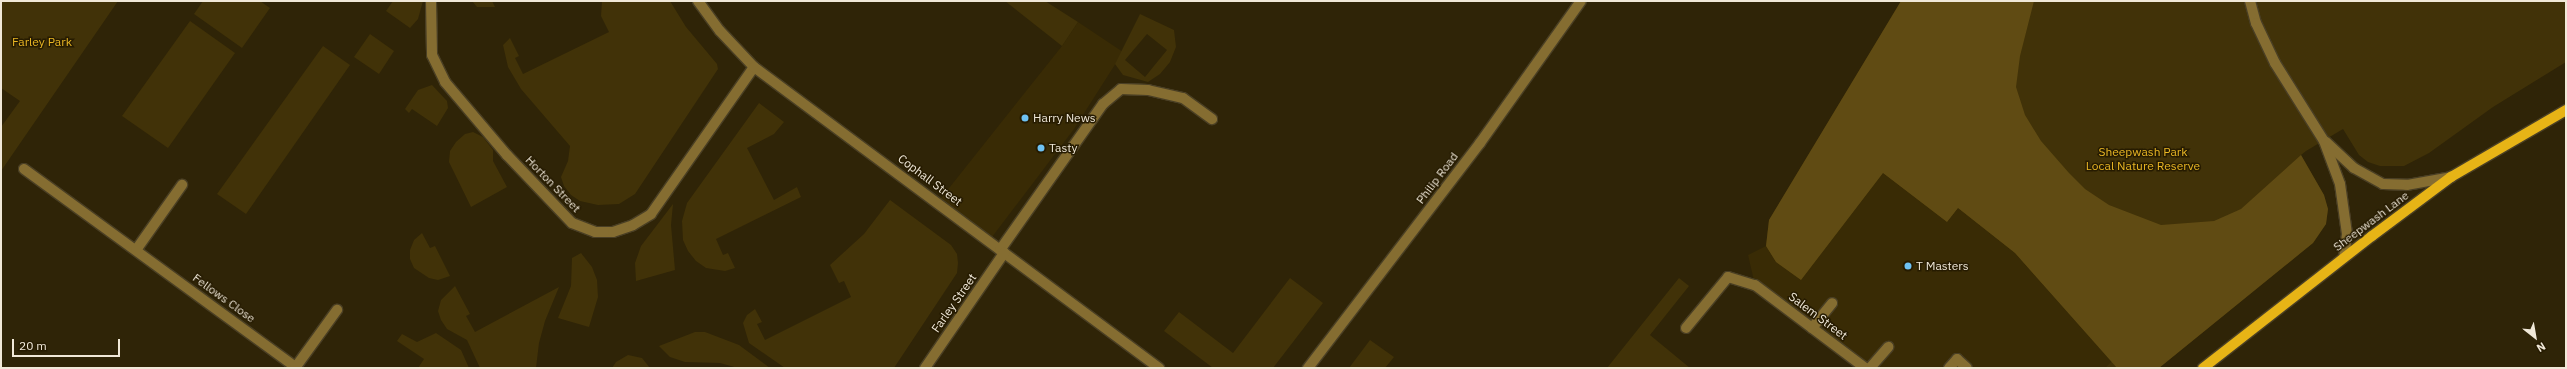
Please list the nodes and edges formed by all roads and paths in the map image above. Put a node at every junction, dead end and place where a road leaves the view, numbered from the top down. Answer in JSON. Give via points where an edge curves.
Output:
{"nodes":[{"id":1,"x":431,"y":1,"type":"edge"},
{"id":2,"x":698,"y":1,"type":"edge"},
{"id":3,"x":1581,"y":1,"type":"edge"},
{"id":4,"x":2250,"y":1,"type":"edge"},
{"id":5,"x":754,"y":67,"type":"junction"},
{"id":6,"x":2566,"y":110,"type":"edge"},
{"id":7,"x":1212,"y":119,"type":"dead end"},
{"id":8,"x":2324,"y":141,"type":"junction"},
{"id":9,"x":24,"y":169,"type":"dead end"},
{"id":10,"x":2451,"y":177,"type":"junction"},
{"id":11,"x":182,"y":184,"type":"dead end"},
{"id":12,"x":136,"y":250,"type":"junction"},
{"id":13,"x":1002,"y":251,"type":"junction"},
{"id":14,"x":2344,"y":258,"type":"junction"},
{"id":15,"x":1832,"y":303,"type":"dead end"},
{"id":16,"x":337,"y":310,"type":"dead end"},
{"id":17,"x":1686,"y":328,"type":"dead end"},
{"id":18,"x":1812,"y":328,"type":"junction"},
{"id":19,"x":1888,"y":347,"type":"dead end"},
{"id":20,"x":296,"y":367,"type":"edge"},
{"id":21,"x":925,"y":368,"type":"edge"},
{"id":22,"x":1159,"y":368,"type":"edge"},
{"id":23,"x":1308,"y":368,"type":"edge"},
{"id":24,"x":1865,"y":368,"type":"edge"},
{"id":25,"x":1870,"y":368,"type":"edge"},
{"id":26,"x":1949,"y":368,"type":"edge"},
{"id":27,"x":1967,"y":368,"type":"edge"},
{"id":28,"x":2204,"y":368,"type":"edge"}],
"edges":[{"from":1,"to":5,"type":"street","name":"Horton Street","via":[[432,55],[445,82],[507,155],[572,223],[595,232],[613,232],[633,225],[651,214]]},
{"from":2,"to":5,"type":"street","name":"Cophall Street","via":[[720,31]]},
{"from":3,"to":23,"type":"street","name":"Philip Road","via":[[1480,143]]},
{"from":4,"to":8,"type":"street","via":[[2256,23],[2275,63]]},
{"from":5,"to":13,"type":"street","name":"Cophall Street"},
{"from":6,"to":10,"type":"main road","name":"Sheepwash Lane"},
{"from":7,"to":13,"type":"street","name":"Farley Street","via":[[1182,98],[1148,90],[1121,89],[1103,104]]},
{"from":8,"to":10,"type":"street","via":[[2354,168],[2383,184],[2407,185]]},
{"from":8,"to":14,"type":"street","via":[[2342,194],[2347,234]]},
{"from":9,"to":12,"type":"street","name":"Fellows Close"},
{"from":10,"to":14,"type":"main road","name":"Sheepwash Lane"},
{"from":11,"to":12,"type":"street"},
{"from":12,"to":20,"type":"street","name":"Fellows Close"},
{"from":13,"to":21,"type":"street","name":"Farley Street"},
{"from":13,"to":22,"type":"street","name":"Cophall Street"},
{"from":14,"to":28,"type":"main road","name":"Sheepwash Lane"},
{"from":15,"to":18,"type":"street"},
{"from":16,"to":20,"type":"street","name":"Fellows Close"},
{"from":17,"to":18,"type":"street","name":"Salem Street","via":[[1728,277],[1755,285]]},
{"from":18,"to":24,"type":"street","name":"Salem Street"},
{"from":19,"to":25,"type":"street"},
{"from":26,"to":27,"type":"street","via":[[1957,359]]}]}
